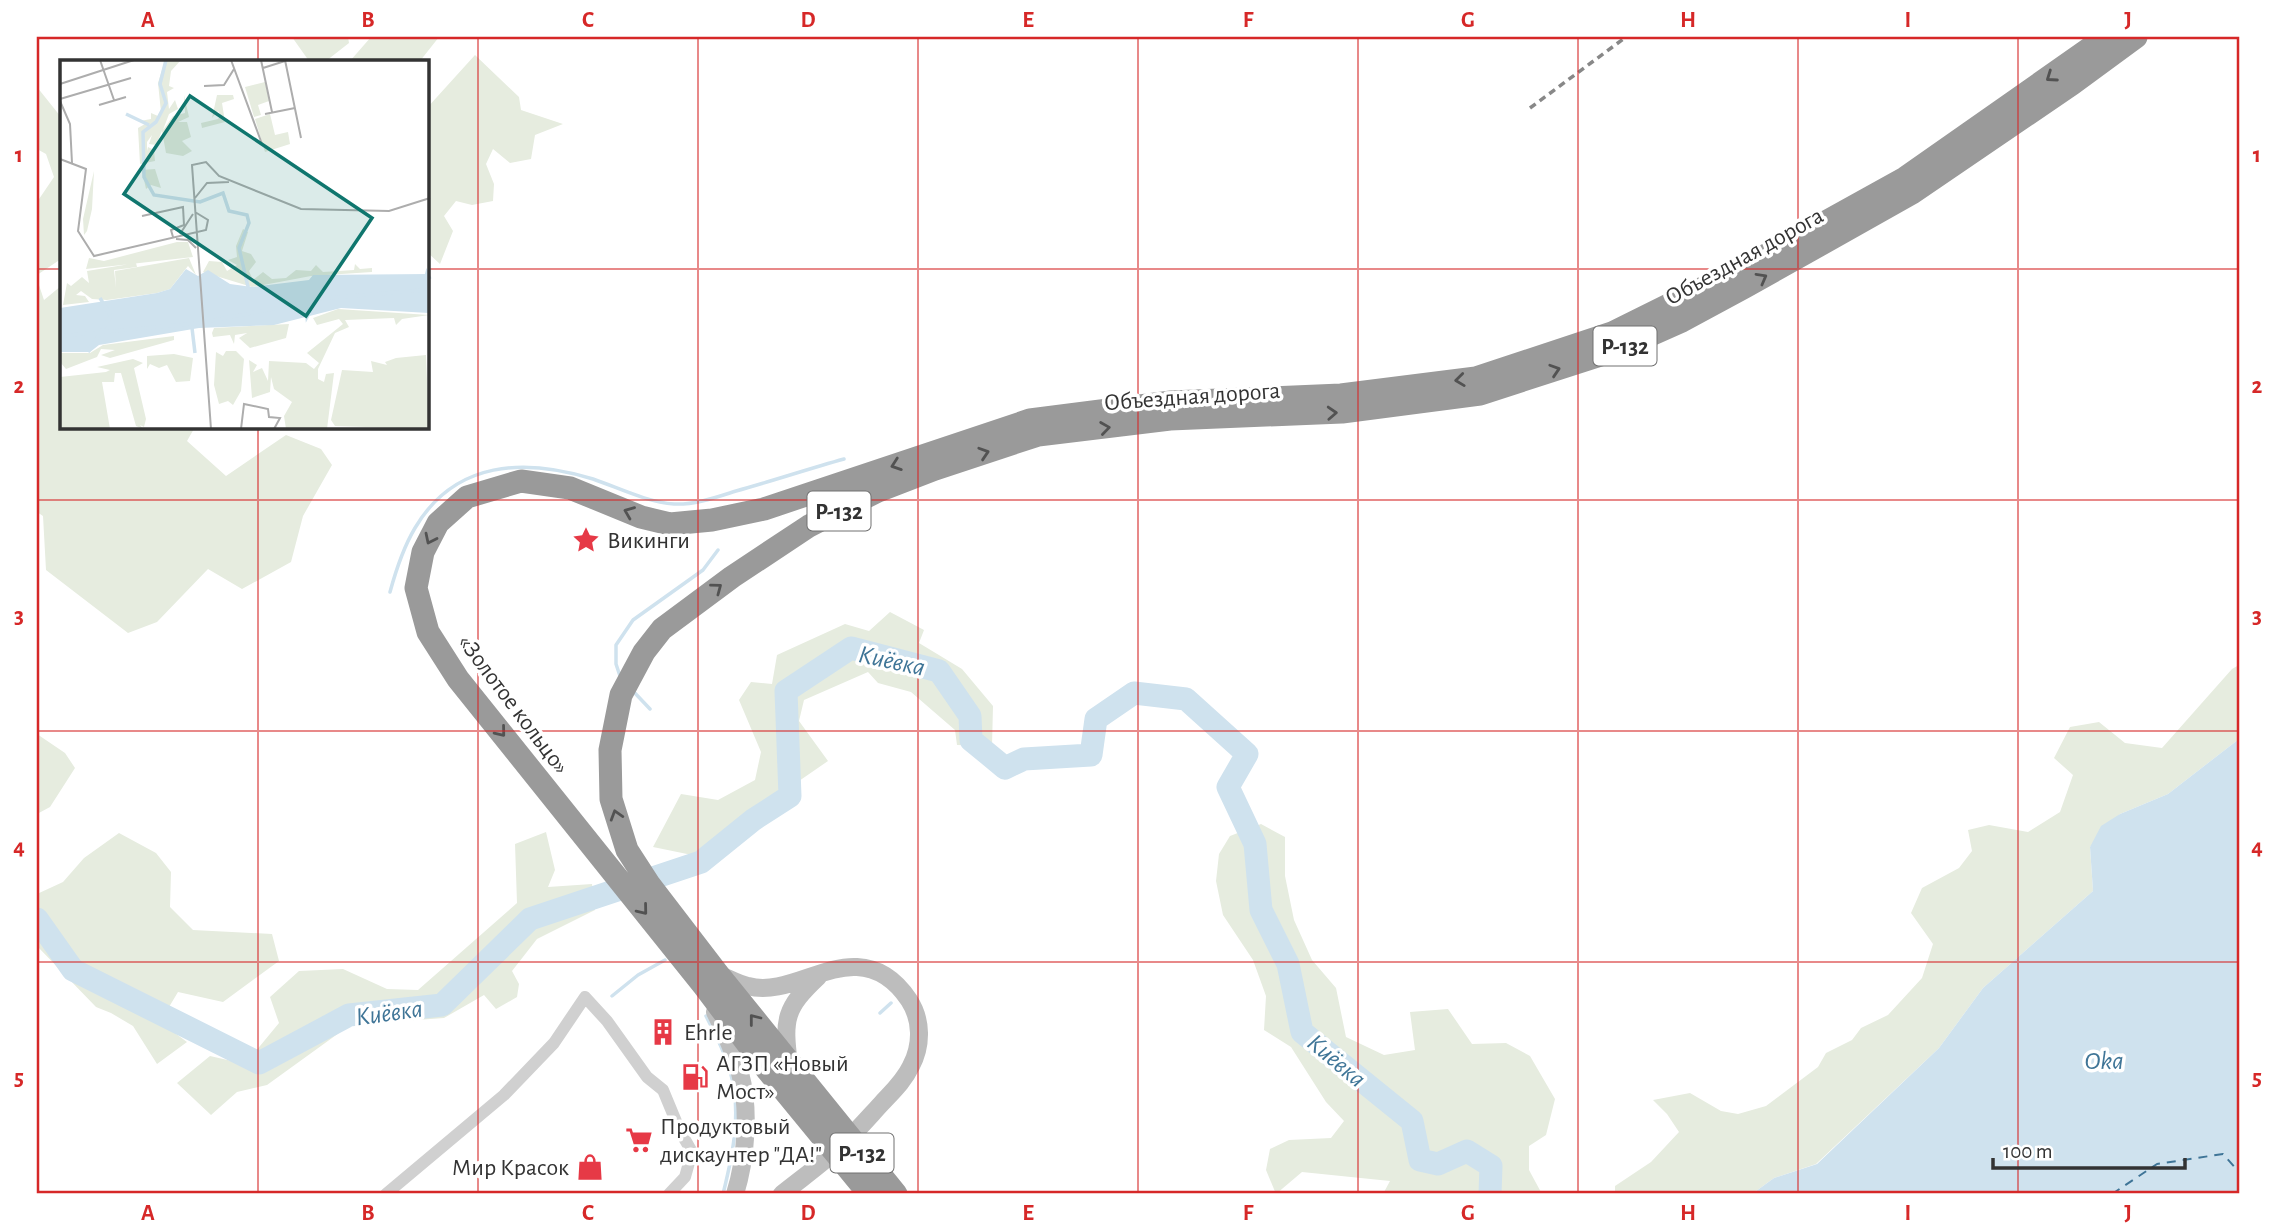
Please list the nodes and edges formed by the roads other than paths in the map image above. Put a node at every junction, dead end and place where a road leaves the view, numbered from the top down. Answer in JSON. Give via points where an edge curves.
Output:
{"nodes":[{"id":1,"x":2106,"y":37,"type":"edge"},
{"id":2,"x":2136,"y":37,"type":"edge"},
{"id":3,"x":1034,"y":427,"type":"junction"},
{"id":4,"x":825,"y":971,"type":"junction"},
{"id":5,"x":711,"y":980,"type":"junction"},
{"id":6,"x":789,"y":1063,"type":"junction"},
{"id":7,"x":821,"y":1119,"type":"junction"},
{"id":8,"x":386,"y":1194,"type":"edge"},
{"id":9,"x":669,"y":1194,"type":"edge"},
{"id":10,"x":735,"y":1194,"type":"edge"},
{"id":11,"x":782,"y":1194,"type":"edge"},
{"id":12,"x":869,"y":1194,"type":"edge"},
{"id":13,"x":896,"y":1194,"type":"edge"}],
"edges":[{"from":1,"to":3,"type":"highway","name":"Объездная дорога","number":"Р-132","one_way":true,"via":[[1905,178],[1739,270],[1612,333],[1476,378],[1341,395],[1171,402]]},
{"from":3,"to":2,"type":"highway","name":"Объездная дорога","number":"Р-132","one_way":true,"via":[[1342,412],[1480,394],[1619,349],[1682,321],[1912,193]]},
{"from":5,"to":3,"type":"highway","name":"«Золотое кольцо»","number":"Р-132","one_way":true,"via":[[627,850],[611,799],[610,750],[621,695],[644,652],[662,629],[809,526],[878,491]]},
{"from":3,"to":5,"type":"highway","name":"«Золотое кольцо»","number":"Р-132","one_way":true,"via":[[764,509],[712,520],[670,524],[570,488],[521,481],[467,497],[438,523],[423,552],[416,588],[428,632],[458,679]]},
{"from":4,"to":5,"type":"main road","via":[[785,986],[750,987]]},
{"from":4,"to":6,"type":"main road","via":[[789,1011],[785,1037]]},
{"from":4,"to":11,"type":"main road","via":[[856,966],[872,969],[897,984],[912,1005],[920,1035],[904,1079],[844,1144]]},
{"from":6,"to":5,"type":"highway","number":"Р-132","one_way":true},
{"from":5,"to":7,"type":"highway","name":"«Золотое кольцо»","number":"Р-132"},
{"from":5,"to":10,"type":"main road","via":[[741,1077],[745,1143]]},
{"from":6,"to":7,"type":"highway","number":"Р-132"},
{"from":7,"to":12,"type":"highway","number":"Р-132"},
{"from":7,"to":13,"type":"highway","number":"Р-132"},
{"from":8,"to":9,"type":"street","via":[[504,1096],[554,1043],[585,997],[647,1077],[663,1090],[692,1152],[685,1177]]}]}
